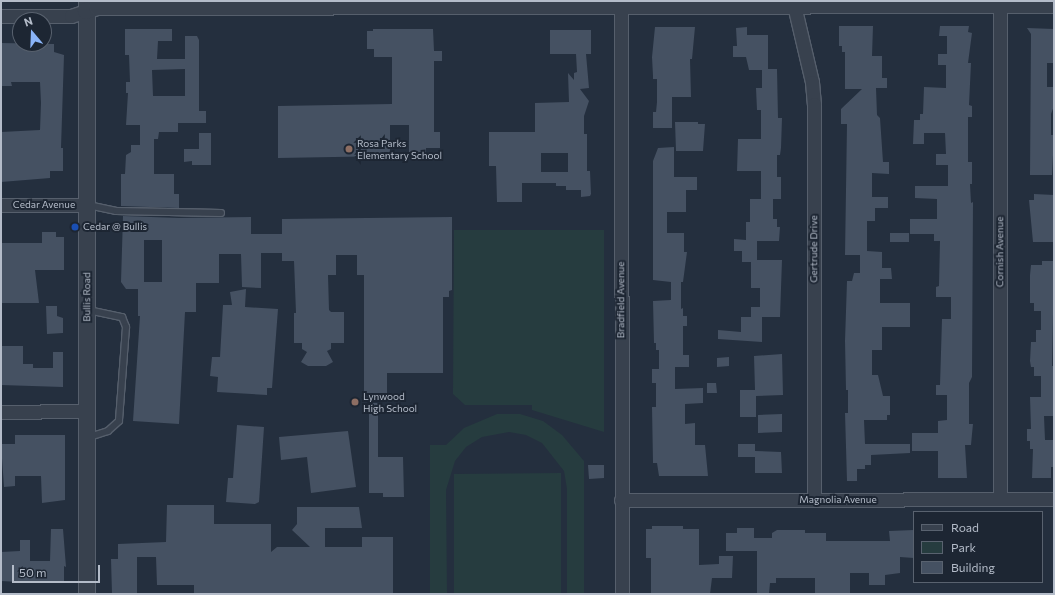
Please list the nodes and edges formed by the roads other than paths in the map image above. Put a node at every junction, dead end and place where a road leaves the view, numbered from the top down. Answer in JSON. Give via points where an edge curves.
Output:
{"nodes":[{"id":1,"x":793,"y":3,"type":"edge"},
{"id":2,"x":163,"y":4,"type":"edge"},
{"id":3,"x":448,"y":4,"type":"edge"},
{"id":4,"x":1054,"y":4,"type":"edge"},
{"id":5,"x":1000,"y":5,"type":"junction"},
{"id":6,"x":87,"y":6,"type":"edge"},
{"id":7,"x":621,"y":6,"type":"junction"},
{"id":8,"x":1,"y":16,"type":"edge"},
{"id":9,"x":1,"y":205,"type":"edge"},
{"id":10,"x":87,"y":205,"type":"junction"},
{"id":11,"x":221,"y":213,"type":"dead end"},
{"id":12,"x":87,"y":310,"type":"junction"},
{"id":13,"x":87,"y":411,"type":"junction"},
{"id":14,"x":1,"y":412,"type":"edge"},
{"id":15,"x":87,"y":437,"type":"junction"},
{"id":16,"x":1000,"y":499,"type":"junction"},
{"id":17,"x":1054,"y":499,"type":"edge"},
{"id":18,"x":622,"y":500,"type":"junction"},
{"id":19,"x":814,"y":500,"type":"junction"},
{"id":20,"x":88,"y":594,"type":"edge"},
{"id":21,"x":622,"y":594,"type":"edge"}],
"edges":[{"from":1,"to":5,"type":"street"},
{"from":1,"to":7,"type":"street"},
{"from":1,"to":19,"type":"street","name":"Gertrude Drive","via":[[810,74],[814,104]]},
{"from":2,"to":3,"type":"street"},
{"from":2,"to":6,"type":"street"},
{"from":3,"to":7,"type":"street"},
{"from":4,"to":5,"type":"street"},
{"from":5,"to":16,"type":"street","name":"Cornish Avenue"},
{"from":6,"to":8,"type":"street","via":[[71,16]]},
{"from":6,"to":10,"type":"street","name":"Bullis Road"},
{"from":7,"to":18,"type":"street","name":"Bradfield Avenue"},
{"from":9,"to":10,"type":"street","name":"Cedar Avenue"},
{"from":10,"to":11,"type":"lane","via":[[116,211]]},
{"from":10,"to":12,"type":"street","name":"Bullis Road"},
{"from":12,"to":13,"type":"street","name":"Bullis Road"},
{"from":12,"to":15,"type":"lane","via":[[122,317],[126,327],[119,421],[108,431]]},
{"from":13,"to":14,"type":"street"},
{"from":13,"to":15,"type":"street","name":"Bullis Road"},
{"from":15,"to":20,"type":"street","name":"Bullis Road"},
{"from":16,"to":17,"type":"street","name":"Magnolia Avenue"},
{"from":16,"to":19,"type":"street","name":"Magnolia Avenue"},
{"from":18,"to":19,"type":"street","name":"Magnolia Avenue"},
{"from":18,"to":21,"type":"street","name":"Bradfield Avenue"}]}
